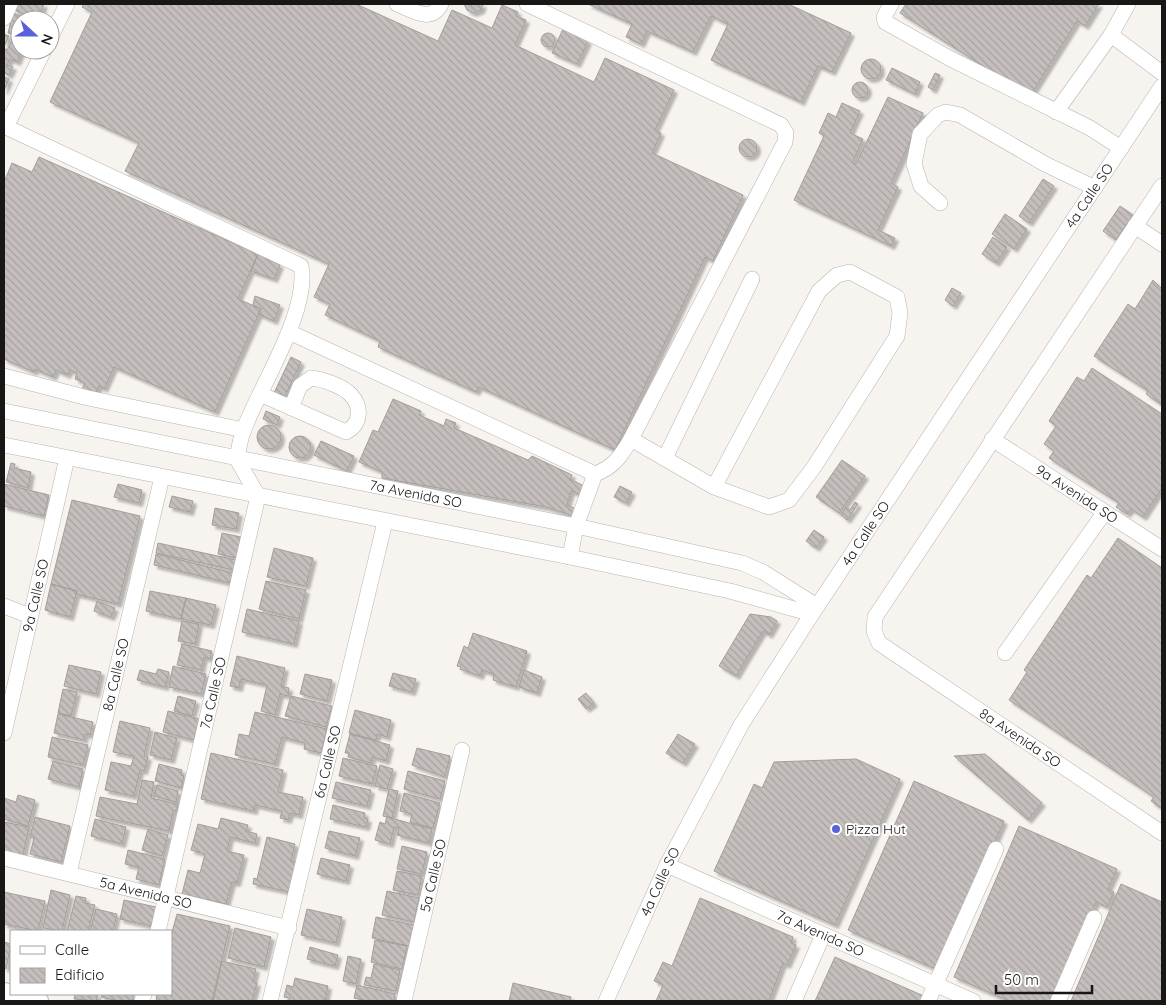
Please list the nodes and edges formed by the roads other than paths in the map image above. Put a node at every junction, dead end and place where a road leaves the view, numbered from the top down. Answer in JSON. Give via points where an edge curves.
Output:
{"nodes":[{"id":1,"x":10,"y":4,"type":"edge"},
{"id":2,"x":67,"y":4,"type":"edge"},
{"id":3,"x":397,"y":4,"type":"edge"},
{"id":4,"x":441,"y":4,"type":"edge"},
{"id":5,"x":527,"y":4,"type":"edge"},
{"id":6,"x":890,"y":4,"type":"edge"},
{"id":7,"x":1128,"y":4,"type":"edge"},
{"id":8,"x":4,"y":18,"type":"edge"},
{"id":9,"x":60,"y":18,"type":"edge"},
{"id":10,"x":1111,"y":36,"type":"junction"},
{"id":11,"x":39,"y":60,"type":"edge"},
{"id":12,"x":1162,"y":73,"type":"edge"},
{"id":13,"x":1162,"y":86,"type":"edge"},
{"id":14,"x":1056,"y":112,"type":"junction"},
{"id":15,"x":5,"y":130,"type":"edge"},
{"id":16,"x":1121,"y":148,"type":"junction"},
{"id":17,"x":1162,"y":186,"type":"edge"},
{"id":18,"x":1094,"y":188,"type":"junction"},
{"id":19,"x":940,"y":203,"type":"dead end"},
{"id":20,"x":1135,"y":226,"type":"junction"},
{"id":21,"x":1162,"y":244,"type":"edge"},
{"id":22,"x":752,"y":279,"type":"dead end"},
{"id":23,"x":289,"y":332,"type":"junction"},
{"id":24,"x":4,"y":376,"type":"edge"},
{"id":25,"x":260,"y":394,"type":"junction"},
{"id":26,"x":291,"y":408,"type":"dead end"},
{"id":27,"x":4,"y":411,"type":"edge"},
{"id":28,"x":244,"y":430,"type":"junction"},
{"id":29,"x":992,"y":439,"type":"junction"},
{"id":30,"x":632,"y":440,"type":"junction"},
{"id":31,"x":4,"y":446,"type":"edge"},
{"id":32,"x":67,"y":458,"type":"junction"},
{"id":33,"x":665,"y":458,"type":"junction"},
{"id":34,"x":237,"y":459,"type":"junction"},
{"id":35,"x":595,"y":474,"type":"junction"},
{"id":36,"x":162,"y":477,"type":"junction"},
{"id":37,"x":714,"y":488,"type":"junction"},
{"id":38,"x":258,"y":496,"type":"junction"},
{"id":39,"x":1104,"y":513,"type":"junction"},
{"id":40,"x":385,"y":522,"type":"junction"},
{"id":41,"x":576,"y":526,"type":"junction"},
{"id":42,"x":1162,"y":549,"type":"edge"},
{"id":43,"x":570,"y":557,"type":"junction"},
{"id":44,"x":4,"y":606,"type":"edge"},
{"id":45,"x":814,"y":610,"type":"junction"},
{"id":46,"x":30,"y":616,"type":"junction"},
{"id":47,"x":1005,"y":653,"type":"dead end"},
{"id":48,"x":4,"y":733,"type":"edge"},
{"id":49,"x":462,"y":750,"type":"dead end"},
{"id":50,"x":1162,"y":833,"type":"edge"},
{"id":51,"x":996,"y":849,"type":"dead end"},
{"id":52,"x":4,"y":858,"type":"edge"},
{"id":53,"x":667,"y":865,"type":"junction"},
{"id":54,"x":69,"y":873,"type":"junction"},
{"id":55,"x":166,"y":900,"type":"junction"},
{"id":56,"x":1094,"y":918,"type":"dead end"},
{"id":57,"x":289,"y":928,"type":"junction"},
{"id":58,"x":158,"y":930,"type":"edge"},
{"id":59,"x":823,"y":935,"type":"junction"},
{"id":60,"x":936,"y":985,"type":"junction"},
{"id":61,"x":4,"y":994,"type":"edge"},
{"id":62,"x":37,"y":1001,"type":"edge"},
{"id":63,"x":270,"y":1001,"type":"edge"},
{"id":64,"x":404,"y":1001,"type":"edge"},
{"id":65,"x":606,"y":1001,"type":"edge"},
{"id":66,"x":794,"y":1001,"type":"edge"},
{"id":67,"x":928,"y":1001,"type":"edge"},
{"id":68,"x":973,"y":1001,"type":"edge"},
{"id":69,"x":1058,"y":1001,"type":"edge"}],
"edges":[{"from":1,"to":8,"type":"street"},
{"from":2,"to":9,"type":"street"},
{"from":3,"to":4,"type":"street","via":[[424,15],[438,11]]},
{"from":5,"to":30,"type":"street","via":[[781,125],[786,133],[785,142]]},
{"from":6,"to":14,"type":"street","via":[[884,17],[886,22]]},
{"from":7,"to":10,"type":"street"},
{"from":10,"to":12,"type":"street"},
{"from":10,"to":14,"type":"street"},
{"from":11,"to":15,"type":"street"},
{"from":13,"to":16,"type":"street","name":"4a Calle SO"},
{"from":14,"to":16,"type":"street"},
{"from":15,"to":23,"type":"street","via":[[301,266],[302,285]]},
{"from":16,"to":18,"type":"street","name":"4a Calle SO"},
{"from":17,"to":20,"type":"street"},
{"from":18,"to":19,"type":"street","via":[[960,115],[946,112],[938,115],[920,134],[914,164],[921,186]]},
{"from":18,"to":45,"type":"street","name":"4a Calle SO"},
{"from":20,"to":21,"type":"street"},
{"from":20,"to":29,"type":"street"},
{"from":22,"to":33,"type":"street"},
{"from":23,"to":25,"type":"street"},
{"from":23,"to":35,"type":"street"},
{"from":24,"to":28,"type":"street","via":[[88,398]]},
{"from":25,"to":26,"type":"street"},
{"from":25,"to":28,"type":"street"},
{"from":27,"to":34,"type":"street","name":"7a Avenida SO"},
{"from":28,"to":34,"type":"street"},
{"from":29,"to":39,"type":"street","name":"9a Avenida SO"},
{"from":29,"to":50,"type":"street","name":"8a Avenida SO","via":[[875,617],[874,631],[879,643]]},
{"from":30,"to":33,"type":"street"},
{"from":30,"to":35,"type":"street","via":[[618,460]]},
{"from":31,"to":32,"type":"street"},
{"from":32,"to":36,"type":"street"},
{"from":32,"to":46,"type":"street","name":"9a Calle SO"},
{"from":33,"to":37,"type":"street"},
{"from":34,"to":38,"type":"street"},
{"from":34,"to":41,"type":"street","name":"7a Avenida SO"},
{"from":35,"to":41,"type":"street"},
{"from":36,"to":38,"type":"street"},
{"from":36,"to":54,"type":"street","name":"8a Calle SO"},
{"from":37,"to":37,"type":"street","via":[[770,507],[789,500],[814,467],[897,336],[900,313],[897,297],[850,272],[837,275],[819,291]]},
{"from":38,"to":40,"type":"street"},
{"from":38,"to":55,"type":"street","name":"7a Calle SO"},
{"from":39,"to":42,"type":"street","name":"9a Avenida SO"},
{"from":39,"to":47,"type":"street"},
{"from":40,"to":43,"type":"street"},
{"from":40,"to":57,"type":"street","name":"6a Calle SO"},
{"from":41,"to":43,"type":"street"},
{"from":41,"to":45,"type":"street","name":"7a Avenida SO","via":[[742,563],[763,572]]},
{"from":43,"to":45,"type":"street"},
{"from":44,"to":46,"type":"street"},
{"from":45,"to":53,"type":"street","name":"4a Calle SO","via":[[741,725]]},
{"from":46,"to":48,"type":"street","name":"9a Calle SO"},
{"from":49,"to":64,"type":"street","name":"5a Calle SO"},
{"from":51,"to":60,"type":"street"},
{"from":52,"to":54,"type":"street","name":"5a Avenida SO"},
{"from":53,"to":59,"type":"street","name":"7a Avenida SO"},
{"from":53,"to":65,"type":"street","name":"4a Calle SO"},
{"from":54,"to":55,"type":"street","name":"5a Avenida SO"},
{"from":55,"to":57,"type":"street","name":"5a Avenida SO"},
{"from":55,"to":58,"type":"street","name":"7a Calle SO"},
{"from":56,"to":69,"type":"street"},
{"from":57,"to":63,"type":"street","name":"6a Calle SO"},
{"from":59,"to":60,"type":"street","name":"7a Avenida SO"},
{"from":59,"to":66,"type":"street"},
{"from":60,"to":67,"type":"street"},
{"from":60,"to":68,"type":"street","name":"7a Avenida SO"},
{"from":61,"to":62,"type":"highway"}]}
